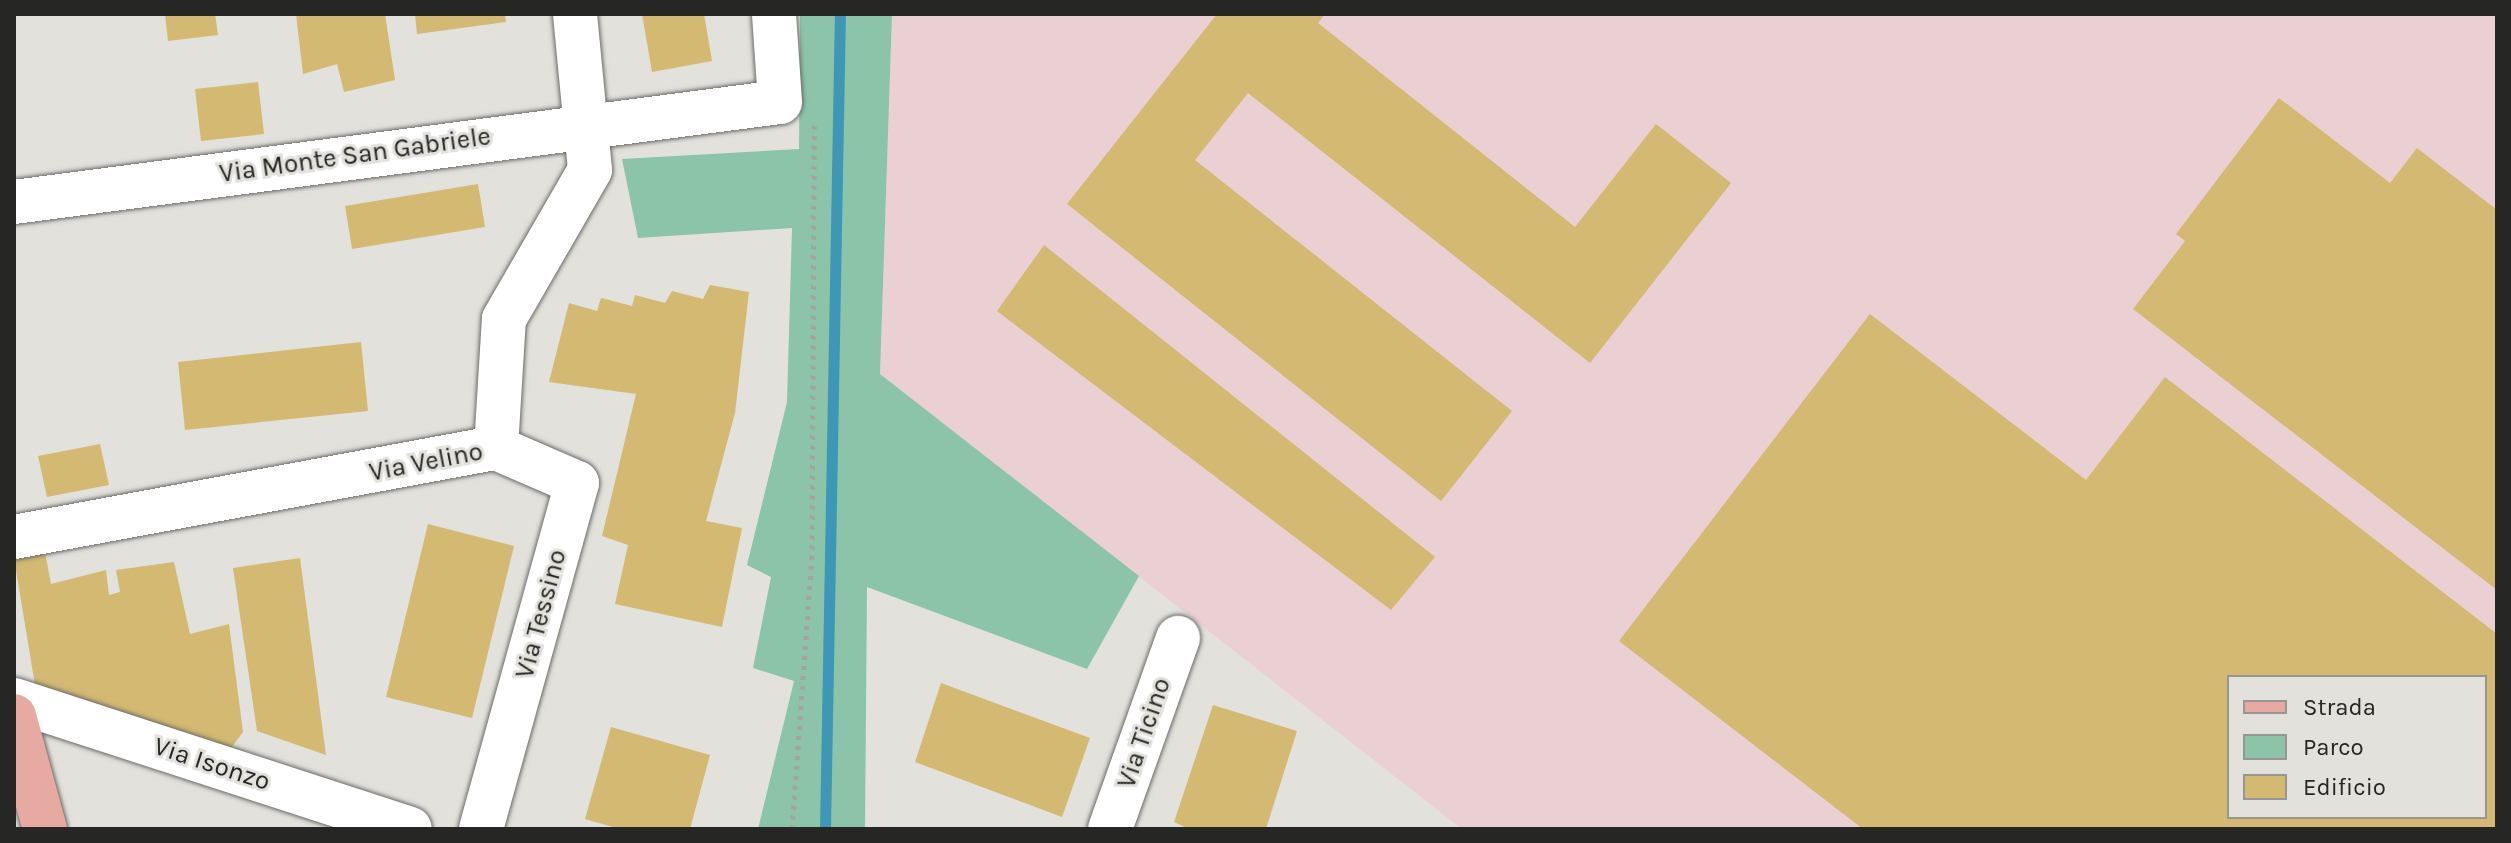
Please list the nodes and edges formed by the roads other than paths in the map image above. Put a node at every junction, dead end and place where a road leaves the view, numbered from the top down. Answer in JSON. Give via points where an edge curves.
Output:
{"nodes":[{"id":1,"x":575,"y":14,"type":"edge"},
{"id":2,"x":774,"y":14,"type":"edge"},
{"id":3,"x":585,"y":124,"type":"junction"},
{"id":4,"x":14,"y":202,"type":"edge"},
{"id":5,"x":496,"y":448,"type":"junction"},
{"id":6,"x":14,"y":537,"type":"edge"},
{"id":7,"x":1178,"y":638,"type":"dead end"},
{"id":8,"x":14,"y":700,"type":"edge"},
{"id":9,"x":14,"y":716,"type":"edge"},
{"id":10,"x":45,"y":829,"type":"edge"},
{"id":11,"x":410,"y":829,"type":"edge"},
{"id":12,"x":481,"y":829,"type":"edge"},
{"id":13,"x":1110,"y":829,"type":"edge"}],
"edges":[{"from":1,"to":3,"type":"street"},
{"from":2,"to":3,"type":"street","name":"Via Monte San Gabriele","via":[[780,102]]},
{"from":3,"to":4,"type":"street","name":"Via Monte San Gabriele"},
{"from":3,"to":5,"type":"street","name":"Via Velino","via":[[590,170],[504,319]]},
{"from":5,"to":6,"type":"street","name":"Via Velino"},
{"from":5,"to":12,"type":"street","name":"Via Tessino","via":[[577,483]]},
{"from":7,"to":13,"type":"street","name":"Via Ticino"},
{"from":8,"to":11,"type":"street","name":"Via Isonzo"},
{"from":9,"to":10,"type":"main road"}]}
